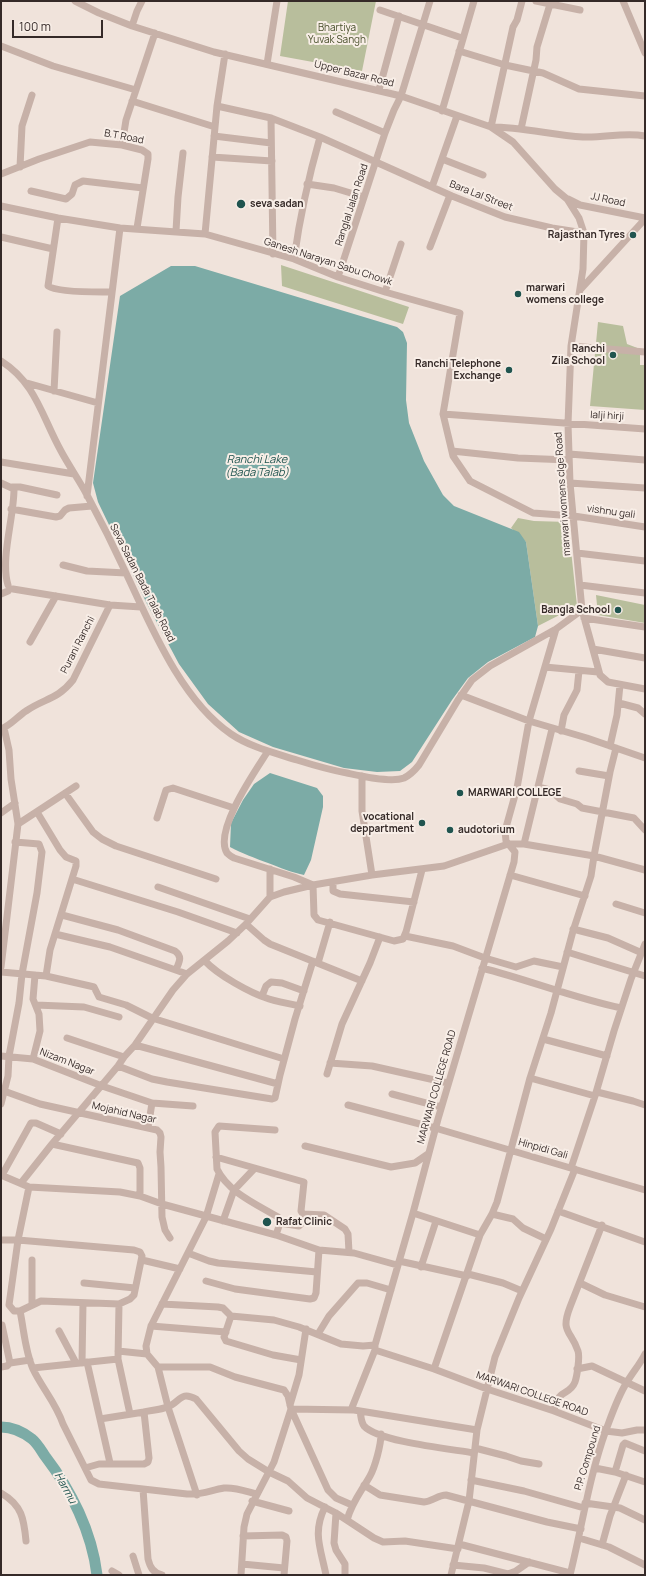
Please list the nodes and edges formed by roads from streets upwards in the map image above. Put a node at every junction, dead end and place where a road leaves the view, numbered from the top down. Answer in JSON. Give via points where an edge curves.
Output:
{"nodes":[{"id":1,"x":75,"y":1,"type":"edge"},
{"id":2,"x":142,"y":1,"type":"edge"},
{"id":3,"x":277,"y":1,"type":"edge"},
{"id":4,"x":430,"y":1,"type":"edge"},
{"id":5,"x":474,"y":1,"type":"edge"},
{"id":6,"x":522,"y":1,"type":"edge"},
{"id":7,"x":536,"y":1,"type":"edge"},
{"id":8,"x":623,"y":1,"type":"edge"},
{"id":9,"x":551,"y":2,"type":"edge"},
{"id":10,"x":380,"y":10,"type":"dead end"},
{"id":11,"x":580,"y":10,"type":"dead end"},
{"id":12,"x":399,"y":16,"type":"junction"},
{"id":13,"x":423,"y":25,"type":"junction"},
{"id":14,"x":132,"y":26,"type":"junction"},
{"id":15,"x":155,"y":33,"type":"junction"},
{"id":16,"x":462,"y":38,"type":"junction"},
{"id":17,"x":1,"y":46,"type":"edge"},
{"id":18,"x":459,"y":51,"type":"junction"},
{"id":19,"x":645,"y":53,"type":"edge"},
{"id":20,"x":225,"y":54,"type":"junction"},
{"id":21,"x":267,"y":64,"type":"junction"},
{"id":22,"x":505,"y":65,"type":"junction"},
{"id":23,"x":533,"y":71,"type":"junction"},
{"id":24,"x":136,"y":90,"type":"junction"},
{"id":25,"x":380,"y":90,"type":"junction"},
{"id":26,"x":32,"y":95,"type":"dead end"},
{"id":27,"x":401,"y":96,"type":"junction"},
{"id":28,"x":645,"y":96,"type":"edge"},
{"id":29,"x":132,"y":101,"type":"junction"},
{"id":30,"x":217,"y":106,"type":"junction"},
{"id":31,"x":442,"y":111,"type":"junction"},
{"id":32,"x":336,"y":112,"type":"dead end"},
{"id":33,"x":457,"y":116,"type":"junction"},
{"id":34,"x":271,"y":118,"type":"junction"},
{"id":35,"x":215,"y":127,"type":"junction"},
{"id":36,"x":490,"y":127,"type":"junction"},
{"id":37,"x":521,"y":129,"type":"junction"},
{"id":38,"x":385,"y":133,"type":"junction"},
{"id":39,"x":214,"y":136,"type":"junction"},
{"id":40,"x":645,"y":136,"type":"edge"},
{"id":41,"x":320,"y":137,"type":"junction"},
{"id":42,"x":271,"y":143,"type":"junction"},
{"id":43,"x":122,"y":145,"type":"junction"},
{"id":44,"x":183,"y":153,"type":"dead end"},
{"id":45,"x":212,"y":157,"type":"junction"},
{"id":46,"x":442,"y":159,"type":"junction"},
{"id":47,"x":272,"y":161,"type":"junction"},
{"id":48,"x":376,"y":161,"type":"junction"},
{"id":49,"x":20,"y":167,"type":"junction"},
{"id":50,"x":1,"y":174,"type":"edge"},
{"id":51,"x":483,"y":175,"type":"dead end"},
{"id":52,"x":307,"y":184,"type":"junction"},
{"id":53,"x":432,"y":187,"type":"junction"},
{"id":54,"x":143,"y":188,"type":"junction"},
{"id":55,"x":31,"y":191,"type":"dead end"},
{"id":56,"x":450,"y":195,"type":"junction"},
{"id":57,"x":364,"y":197,"type":"junction"},
{"id":58,"x":567,"y":199,"type":"junction"},
{"id":59,"x":1,"y":206,"type":"edge"},
{"id":60,"x":58,"y":218,"type":"junction"},
{"id":61,"x":645,"y":219,"type":"edge"},
{"id":62,"x":120,"y":228,"type":"junction"},
{"id":63,"x":137,"y":228,"type":"junction"},
{"id":64,"x":176,"y":231,"type":"junction"},
{"id":65,"x":584,"y":233,"type":"junction"},
{"id":66,"x":205,"y":234,"type":"junction"},
{"id":67,"x":1,"y":237,"type":"edge"},
{"id":68,"x":401,"y":244,"type":"dead end"},
{"id":69,"x":430,"y":247,"type":"dead end"},
{"id":70,"x":53,"y":249,"type":"junction"},
{"id":71,"x":273,"y":254,"type":"junction"},
{"id":72,"x":294,"y":259,"type":"junction"},
{"id":73,"x":338,"y":277,"type":"junction"},
{"id":74,"x":580,"y":290,"type":"junction"},
{"id":75,"x":112,"y":292,"type":"junction"},
{"id":76,"x":385,"y":292,"type":"junction"},
{"id":77,"x":57,"y":332,"type":"dead end"},
{"id":78,"x":572,"y":346,"type":"junction"},
{"id":79,"x":645,"y":352,"type":"edge"},
{"id":80,"x":1,"y":361,"type":"edge"},
{"id":81,"x":27,"y":383,"type":"junction"},
{"id":82,"x":54,"y":391,"type":"junction"},
{"id":83,"x":98,"y":404,"type":"junction"},
{"id":84,"x":443,"y":414,"type":"junction"},
{"id":85,"x":568,"y":424,"type":"junction"},
{"id":86,"x":645,"y":429,"type":"edge"},
{"id":87,"x":452,"y":451,"type":"junction"},
{"id":88,"x":569,"y":457,"type":"junction"},
{"id":89,"x":645,"y":460,"type":"edge"},
{"id":90,"x":1,"y":462,"type":"edge"},
{"id":91,"x":74,"y":474,"type":"junction"},
{"id":92,"x":1,"y":483,"type":"edge"},
{"id":93,"x":570,"y":483,"type":"junction"},
{"id":94,"x":12,"y":487,"type":"junction"},
{"id":95,"x":645,"y":488,"type":"edge"},
{"id":96,"x":57,"y":495,"type":"dead end"},
{"id":97,"x":87,"y":496,"type":"junction"},
{"id":98,"x":92,"y":506,"type":"junction"},
{"id":99,"x":11,"y":509,"type":"junction"},
{"id":100,"x":574,"y":516,"type":"junction"},
{"id":101,"x":645,"y":527,"type":"edge"},
{"id":102,"x":577,"y":553,"type":"junction"},
{"id":103,"x":2,"y":561,"type":"edge"},
{"id":104,"x":645,"y":561,"type":"edge"},
{"id":105,"x":63,"y":565,"type":"dead end"},
{"id":106,"x":126,"y":573,"type":"junction"},
{"id":107,"x":580,"y":585,"type":"junction"},
{"id":108,"x":10,"y":588,"type":"junction"},
{"id":109,"x":645,"y":593,"type":"edge"},
{"id":110,"x":1,"y":594,"type":"edge"},
{"id":111,"x":56,"y":596,"type":"junction"},
{"id":112,"x":110,"y":605,"type":"junction"},
{"id":113,"x":141,"y":607,"type":"junction"},
{"id":114,"x":582,"y":610,"type":"junction"},
{"id":115,"x":584,"y":618,"type":"junction"},
{"id":116,"x":645,"y":627,"type":"edge"},
{"id":117,"x":556,"y":629,"type":"junction"},
{"id":118,"x":30,"y":642,"type":"dead end"},
{"id":119,"x":593,"y":649,"type":"junction"},
{"id":120,"x":645,"y":658,"type":"edge"},
{"id":121,"x":545,"y":667,"type":"junction"},
{"id":122,"x":579,"y":670,"type":"junction"},
{"id":123,"x":598,"y":672,"type":"junction"},
{"id":124,"x":620,"y":685,"type":"junction"},
{"id":125,"x":645,"y":689,"type":"edge"},
{"id":126,"x":461,"y":695,"type":"junction"},
{"id":127,"x":619,"y":703,"type":"junction"},
{"id":128,"x":645,"y":714,"type":"edge"},
{"id":129,"x":529,"y":721,"type":"junction"},
{"id":130,"x":2,"y":729,"type":"edge"},
{"id":131,"x":552,"y":729,"type":"junction"},
{"id":132,"x":561,"y":731,"type":"junction"},
{"id":133,"x":613,"y":747,"type":"junction"},
{"id":134,"x":268,"y":751,"type":"junction"},
{"id":135,"x":645,"y":758,"type":"edge"},
{"id":136,"x":579,"y":771,"type":"dead end"},
{"id":137,"x":362,"y":776,"type":"junction"},
{"id":138,"x":609,"y":776,"type":"junction"},
{"id":139,"x":76,"y":786,"type":"dead end"},
{"id":140,"x":538,"y":787,"type":"junction"},
{"id":141,"x":66,"y":793,"type":"junction"},
{"id":142,"x":15,"y":804,"type":"junction"},
{"id":143,"x":234,"y":808,"type":"junction"},
{"id":144,"x":37,"y":812,"type":"junction"},
{"id":145,"x":602,"y":812,"type":"junction"},
{"id":146,"x":1,"y":814,"type":"edge"},
{"id":147,"x":157,"y":818,"type":"dead end"},
{"id":148,"x":18,"y":824,"type":"junction"},
{"id":149,"x":645,"y":830,"type":"edge"},
{"id":150,"x":16,"y":842,"type":"junction"},
{"id":151,"x":508,"y":844,"type":"junction"},
{"id":152,"x":524,"y":844,"type":"junction"},
{"id":153,"x":594,"y":856,"type":"junction"},
{"id":154,"x":270,"y":869,"type":"junction"},
{"id":155,"x":422,"y":870,"type":"junction"},
{"id":156,"x":645,"y":870,"type":"edge"},
{"id":157,"x":372,"y":875,"type":"junction"},
{"id":158,"x":510,"y":875,"type":"junction"},
{"id":159,"x":72,"y":879,"type":"junction"},
{"id":160,"x":216,"y":879,"type":"dead end"},
{"id":161,"x":332,"y":882,"type":"junction"},
{"id":162,"x":313,"y":885,"type":"junction"},
{"id":163,"x":158,"y":887,"type":"dead end"},
{"id":164,"x":585,"y":896,"type":"junction"},
{"id":165,"x":270,"y":897,"type":"junction"},
{"id":166,"x":414,"y":902,"type":"junction"},
{"id":167,"x":616,"y":904,"type":"dead end"},
{"id":168,"x":645,"y":913,"type":"edge"},
{"id":169,"x":62,"y":915,"type":"junction"},
{"id":170,"x":248,"y":922,"type":"junction"},
{"id":171,"x":330,"y":922,"type":"junction"},
{"id":172,"x":573,"y":929,"type":"junction"},
{"id":173,"x":237,"y":933,"type":"junction"},
{"id":174,"x":55,"y":934,"type":"junction"},
{"id":175,"x":405,"y":936,"type":"junction"},
{"id":176,"x":380,"y":937,"type":"junction"},
{"id":177,"x":645,"y":944,"type":"edge"},
{"id":178,"x":567,"y":952,"type":"junction"},
{"id":179,"x":642,"y":953,"type":"junction"},
{"id":180,"x":485,"y":958,"type":"junction"},
{"id":181,"x":205,"y":961,"type":"junction"},
{"id":182,"x":316,"y":962,"type":"junction"},
{"id":183,"x":1,"y":967,"type":"edge"},
{"id":184,"x":563,"y":967,"type":"junction"},
{"id":185,"x":482,"y":968,"type":"junction"},
{"id":186,"x":176,"y":970,"type":"junction"},
{"id":187,"x":1,"y":972,"type":"edge"},
{"id":188,"x":634,"y":972,"type":"junction"},
{"id":189,"x":22,"y":974,"type":"junction"},
{"id":190,"x":187,"y":974,"type":"junction"},
{"id":191,"x":35,"y":975,"type":"junction"},
{"id":192,"x":46,"y":976,"type":"junction"},
{"id":193,"x":645,"y":976,"type":"edge"},
{"id":194,"x":362,"y":981,"type":"junction"},
{"id":195,"x":304,"y":991,"type":"junction"},
{"id":196,"x":557,"y":991,"type":"junction"},
{"id":197,"x":262,"y":996,"type":"junction"},
{"id":198,"x":36,"y":1005,"type":"junction"},
{"id":199,"x":300,"y":1006,"type":"junction"},
{"id":200,"x":621,"y":1008,"type":"junction"},
{"id":201,"x":119,"y":1018,"type":"dead end"},
{"id":202,"x":152,"y":1018,"type":"junction"},
{"id":203,"x":67,"y":1038,"type":"dead end"},
{"id":204,"x":543,"y":1039,"type":"junction"},
{"id":205,"x":135,"y":1045,"type":"junction"},
{"id":206,"x":1,"y":1056,"type":"edge"},
{"id":207,"x":9,"y":1056,"type":"junction"},
{"id":208,"x":607,"y":1056,"type":"junction"},
{"id":209,"x":124,"y":1057,"type":"junction"},
{"id":210,"x":33,"y":1059,"type":"junction"},
{"id":211,"x":284,"y":1059,"type":"junction"},
{"id":212,"x":330,"y":1063,"type":"junction"},
{"id":213,"x":118,"y":1066,"type":"junction"},
{"id":214,"x":327,"y":1074,"type":"dead end"},
{"id":215,"x":530,"y":1078,"type":"junction"},
{"id":216,"x":448,"y":1083,"type":"junction"},
{"id":217,"x":278,"y":1084,"type":"junction"},
{"id":218,"x":102,"y":1086,"type":"junction"},
{"id":219,"x":4,"y":1091,"type":"junction"},
{"id":220,"x":392,"y":1094,"type":"dead end"},
{"id":221,"x":596,"y":1094,"type":"junction"},
{"id":222,"x":152,"y":1103,"type":"junction"},
{"id":223,"x":1,"y":1104,"type":"edge"},
{"id":224,"x":348,"y":1105,"type":"dead end"},
{"id":225,"x":645,"y":1105,"type":"edge"},
{"id":226,"x":193,"y":1106,"type":"dead end"},
{"id":227,"x":441,"y":1107,"type":"junction"},
{"id":228,"x":78,"y":1113,"type":"junction"},
{"id":229,"x":148,"y":1128,"type":"junction"},
{"id":230,"x":435,"y":1128,"type":"junction"},
{"id":231,"x":275,"y":1130,"type":"dead end"},
{"id":232,"x":61,"y":1134,"type":"junction"},
{"id":233,"x":52,"y":1144,"type":"junction"},
{"id":234,"x":305,"y":1146,"type":"dead end"},
{"id":235,"x":510,"y":1150,"type":"junction"},
{"id":236,"x":428,"y":1154,"type":"junction"},
{"id":237,"x":216,"y":1157,"type":"junction"},
{"id":238,"x":573,"y":1168,"type":"junction"},
{"id":239,"x":254,"y":1169,"type":"junction"},
{"id":240,"x":219,"y":1174,"type":"junction"},
{"id":241,"x":2,"y":1175,"type":"edge"},
{"id":242,"x":21,"y":1183,"type":"junction"},
{"id":243,"x":30,"y":1186,"type":"junction"},
{"id":244,"x":234,"y":1190,"type":"junction"},
{"id":245,"x":645,"y":1190,"type":"edge"},
{"id":246,"x":140,"y":1196,"type":"junction"},
{"id":247,"x":162,"y":1204,"type":"junction"},
{"id":248,"x":558,"y":1211,"type":"junction"},
{"id":249,"x":413,"y":1213,"type":"junction"},
{"id":250,"x":492,"y":1214,"type":"junction"},
{"id":251,"x":306,"y":1215,"type":"junction"},
{"id":252,"x":206,"y":1216,"type":"junction"},
{"id":253,"x":223,"y":1221,"type":"junction"},
{"id":254,"x":436,"y":1221,"type":"junction"},
{"id":255,"x":280,"y":1223,"type":"junction"},
{"id":256,"x":602,"y":1225,"type":"junction"},
{"id":257,"x":480,"y":1235,"type":"junction"},
{"id":258,"x":276,"y":1236,"type":"junction"},
{"id":259,"x":170,"y":1238,"type":"dead end"},
{"id":260,"x":546,"y":1239,"type":"junction"},
{"id":261,"x":1,"y":1240,"type":"edge"},
{"id":262,"x":18,"y":1240,"type":"junction"},
{"id":263,"x":645,"y":1242,"type":"edge"},
{"id":264,"x":320,"y":1250,"type":"junction"},
{"id":265,"x":349,"y":1252,"type":"junction"},
{"id":266,"x":188,"y":1253,"type":"junction"},
{"id":267,"x":32,"y":1260,"type":"dead end"},
{"id":268,"x":142,"y":1260,"type":"junction"},
{"id":269,"x":398,"y":1263,"type":"junction"},
{"id":270,"x":421,"y":1267,"type":"junction"},
{"id":271,"x":180,"y":1269,"type":"junction"},
{"id":272,"x":317,"y":1272,"type":"junction"},
{"id":273,"x":467,"y":1275,"type":"junction"},
{"id":274,"x":206,"y":1281,"type":"dead end"},
{"id":275,"x":84,"y":1283,"type":"dead end"},
{"id":276,"x":580,"y":1283,"type":"junction"},
{"id":277,"x":135,"y":1288,"type":"junction"},
{"id":278,"x":391,"y":1290,"type":"junction"},
{"id":279,"x":522,"y":1292,"type":"junction"},
{"id":280,"x":83,"y":1303,"type":"junction"},
{"id":281,"x":32,"y":1304,"type":"junction"},
{"id":282,"x":119,"y":1304,"type":"junction"},
{"id":283,"x":162,"y":1304,"type":"junction"},
{"id":284,"x":645,"y":1307,"type":"edge"},
{"id":285,"x":20,"y":1311,"type":"junction"},
{"id":286,"x":232,"y":1316,"type":"junction"},
{"id":287,"x":2,"y":1325,"type":"edge"},
{"id":288,"x":151,"y":1326,"type":"junction"},
{"id":289,"x":306,"y":1329,"type":"junction"},
{"id":290,"x":59,"y":1331,"type":"dead end"},
{"id":291,"x":226,"y":1332,"type":"junction"},
{"id":292,"x":318,"y":1334,"type":"junction"},
{"id":293,"x":375,"y":1347,"type":"junction"},
{"id":294,"x":147,"y":1354,"type":"junction"},
{"id":295,"x":645,"y":1354,"type":"edge"},
{"id":296,"x":118,"y":1355,"type":"junction"},
{"id":297,"x":30,"y":1360,"type":"junction"},
{"id":298,"x":301,"y":1360,"type":"junction"},
{"id":299,"x":10,"y":1363,"type":"junction"},
{"id":300,"x":82,"y":1363,"type":"junction"},
{"id":301,"x":643,"y":1363,"type":"edge"},
{"id":302,"x":1,"y":1367,"type":"edge"},
{"id":303,"x":158,"y":1367,"type":"junction"},
{"id":304,"x":33,"y":1368,"type":"junction"},
{"id":305,"x":434,"y":1369,"type":"junction"},
{"id":306,"x":577,"y":1369,"type":"junction"},
{"id":307,"x":627,"y":1382,"type":"junction"},
{"id":308,"x":487,"y":1389,"type":"junction"},
{"id":309,"x":645,"y":1391,"type":"edge"},
{"id":310,"x":168,"y":1407,"type":"junction"},
{"id":311,"x":291,"y":1407,"type":"junction"},
{"id":312,"x":351,"y":1410,"type":"junction"},
{"id":313,"x":360,"y":1411,"type":"junction"},
{"id":314,"x":554,"y":1411,"type":"junction"},
{"id":315,"x":144,"y":1412,"type":"junction"},
{"id":316,"x":130,"y":1414,"type":"junction"},
{"id":317,"x":100,"y":1419,"type":"junction"},
{"id":318,"x":477,"y":1430,"type":"junction"},
{"id":319,"x":645,"y":1430,"type":"edge"},
{"id":320,"x":606,"y":1431,"type":"junction"},
{"id":321,"x":381,"y":1434,"type":"junction"},
{"id":322,"x":475,"y":1450,"type":"junction"},
{"id":323,"x":645,"y":1451,"type":"edge"},
{"id":324,"x":110,"y":1463,"type":"junction"},
{"id":325,"x":539,"y":1464,"type":"dead end"},
{"id":326,"x":85,"y":1468,"type":"junction"},
{"id":327,"x":594,"y":1468,"type":"junction"},
{"id":328,"x":269,"y":1472,"type":"junction"},
{"id":329,"x":616,"y":1472,"type":"junction"},
{"id":330,"x":626,"y":1475,"type":"junction"},
{"id":331,"x":471,"y":1480,"type":"junction"},
{"id":332,"x":645,"y":1482,"type":"edge"},
{"id":333,"x":364,"y":1485,"type":"junction"},
{"id":334,"x":143,"y":1489,"type":"junction"},
{"id":335,"x":1,"y":1494,"type":"edge"},
{"id":336,"x":197,"y":1495,"type":"junction"},
{"id":337,"x":254,"y":1498,"type":"junction"},
{"id":338,"x":469,"y":1501,"type":"junction"},
{"id":339,"x":352,"y":1505,"type":"junction"},
{"id":340,"x":585,"y":1506,"type":"junction"},
{"id":341,"x":325,"y":1507,"type":"junction"},
{"id":342,"x":613,"y":1507,"type":"junction"},
{"id":343,"x":289,"y":1512,"type":"dead end"},
{"id":344,"x":336,"y":1513,"type":"junction"},
{"id":345,"x":347,"y":1520,"type":"junction"},
{"id":346,"x":645,"y":1520,"type":"edge"},
{"id":347,"x":581,"y":1529,"type":"junction"},
{"id":348,"x":243,"y":1536,"type":"junction"},
{"id":349,"x":579,"y":1538,"type":"junction"},
{"id":350,"x":26,"y":1541,"type":"dead end"},
{"id":351,"x":602,"y":1545,"type":"junction"},
{"id":352,"x":458,"y":1546,"type":"junction"},
{"id":353,"x":134,"y":1556,"type":"dead end"},
{"id":354,"x":529,"y":1562,"type":"junction"},
{"id":355,"x":242,"y":1564,"type":"junction"},
{"id":356,"x":453,"y":1565,"type":"junction"},
{"id":357,"x":645,"y":1565,"type":"edge"},
{"id":358,"x":284,"y":1572,"type":"edge"},
{"id":359,"x":570,"y":1574,"type":"edge"},
{"id":360,"x":139,"y":1575,"type":"edge"},
{"id":361,"x":162,"y":1575,"type":"edge"},
{"id":362,"x":241,"y":1575,"type":"edge"},
{"id":363,"x":326,"y":1575,"type":"edge"},
{"id":364,"x":345,"y":1575,"type":"edge"},
{"id":365,"x":451,"y":1575,"type":"edge"}],
"edges":[{"from":1,"to":14,"type":"street","name":"Upper Bazar Road"},
{"from":2,"to":14,"type":"street"},
{"from":3,"to":21,"type":"street"},
{"from":4,"to":13,"type":"street","name":"Ranglal Jalan Road"},
{"from":5,"to":16,"type":"street"},
{"from":6,"to":22,"type":"street","via":[[513,27]]},
{"from":7,"to":9,"type":"street"},
{"from":8,"to":19,"type":"street"},
{"from":9,"to":11,"type":"street"},
{"from":9,"to":23,"type":"street","via":[[537,47]]},
{"from":10,"to":12,"type":"street"},
{"from":12,"to":13,"type":"street"},
{"from":12,"to":25,"type":"street"},
{"from":13,"to":16,"type":"street"},
{"from":13,"to":27,"type":"street","name":"Ranglal Jalan Road"},
{"from":14,"to":15,"type":"street","name":"Upper Bazar Road"},
{"from":15,"to":20,"type":"street","name":"Upper Bazar Road"},
{"from":15,"to":24,"type":"street"},
{"from":16,"to":18,"type":"street"},
{"from":17,"to":24,"type":"street","via":[[53,66]]},
{"from":18,"to":22,"type":"street"},
{"from":18,"to":31,"type":"street"},
{"from":20,"to":21,"type":"street","name":"Upper Bazar Road"},
{"from":20,"to":30,"type":"street"},
{"from":21,"to":25,"type":"street","name":"Upper Bazar Road"},
{"from":22,"to":23,"type":"street"},
{"from":22,"to":36,"type":"street"},
{"from":23,"to":28,"type":"street","via":[[579,89]]},
{"from":23,"to":37,"type":"street"},
{"from":24,"to":29,"type":"street"},
{"from":25,"to":27,"type":"street","name":"Upper Bazar Road"},
{"from":26,"to":49,"type":"street","via":[[22,126]]},
{"from":27,"to":31,"type":"street","name":"Upper Bazar Road"},
{"from":27,"to":38,"type":"street","name":"Ranglal Jalan Road"},
{"from":29,"to":35,"type":"street"},
{"from":29,"to":43,"type":"street"},
{"from":30,"to":34,"type":"street","name":"Bara Lal Street"},
{"from":30,"to":35,"type":"street"},
{"from":31,"to":33,"type":"street","name":"Upper Bazar Road"},
{"from":32,"to":38,"type":"street"},
{"from":33,"to":36,"type":"street","name":"Upper Bazar Road"},
{"from":33,"to":46,"type":"street"},
{"from":34,"to":41,"type":"street","name":"Bara Lal Street"},
{"from":34,"to":42,"type":"street"},
{"from":35,"to":39,"type":"street"},
{"from":36,"to":37,"type":"street"},
{"from":36,"to":58,"type":"street","name":"Upper Bazar Road","via":[[513,142]]},
{"from":37,"to":40,"type":"street","via":[[583,137],[633,134]]},
{"from":38,"to":48,"type":"street","name":"Ranglal Jalan Road"},
{"from":39,"to":42,"type":"street"},
{"from":39,"to":45,"type":"street"},
{"from":41,"to":48,"type":"street","name":"Bara Lal Street"},
{"from":41,"to":52,"type":"street"},
{"from":42,"to":47,"type":"street"},
{"from":43,"to":49,"type":"street","name":"B.T Road","via":[[90,142]]},
{"from":43,"to":54,"type":"street","name":"B.T Road","via":[[148,154]]},
{"from":44,"to":64,"type":"street"},
{"from":45,"to":47,"type":"street"},
{"from":45,"to":66,"type":"street"},
{"from":46,"to":51,"type":"street"},
{"from":46,"to":53,"type":"street"},
{"from":47,"to":71,"type":"street"},
{"from":48,"to":53,"type":"street","name":"Bara Lal Street"},
{"from":48,"to":57,"type":"street","name":"Ranglal Jalan Road"},
{"from":49,"to":50,"type":"street","name":"B.T Road"},
{"from":52,"to":57,"type":"street","via":[[334,188]]},
{"from":52,"to":72,"type":"street"},
{"from":53,"to":56,"type":"street","name":"Bara Lal Street"},
{"from":54,"to":55,"type":"street","via":[[82,181],[75,185],[72,194],[66,199]]},
{"from":54,"to":63,"type":"street","name":"B.T Road"},
{"from":56,"to":65,"type":"street","name":"Bara Lal Street","via":[[505,217]]},
{"from":56,"to":69,"type":"street"},
{"from":57,"to":73,"type":"street","name":"Ranglal Jalan Road"},
{"from":58,"to":61,"type":"street","name":"JJ Road","via":[[580,205]]},
{"from":58,"to":65,"type":"street","name":"Upper Bazar Road","via":[[579,218]]},
{"from":59,"to":60,"type":"street","name":"Ganesh Narayan Sabu Chowk"},
{"from":60,"to":62,"type":"street","name":"Ganesh Narayan Sabu Chowk"},
{"from":60,"to":70,"type":"street"},
{"from":61,"to":74,"type":"street"},
{"from":62,"to":63,"type":"street","name":"Ganesh Narayan Sabu Chowk"},
{"from":62,"to":75,"type":"street"},
{"from":63,"to":64,"type":"street","name":"Ganesh Narayan Sabu Chowk"},
{"from":64,"to":66,"type":"street","name":"Ganesh Narayan Sabu Chowk"},
{"from":65,"to":74,"type":"street","name":"marwari womens clge Road"},
{"from":66,"to":71,"type":"street","name":"Ganesh Narayan Sabu Chowk"},
{"from":67,"to":70,"type":"street"},
{"from":68,"to":76,"type":"street"},
{"from":70,"to":75,"type":"street","via":[[48,286],[52,289]]},
{"from":71,"to":72,"type":"street","name":"Ganesh Narayan Sabu Chowk"},
{"from":72,"to":73,"type":"street","name":"Ganesh Narayan Sabu Chowk"},
{"from":73,"to":76,"type":"street","name":"Ganesh Narayan Sabu Chowk"},
{"from":74,"to":78,"type":"street","name":"marwari womens clge Road"},
{"from":75,"to":83,"type":"street"},
{"from":76,"to":84,"type":"street","name":"Ganesh Narayan Sabu Chowk","via":[[460,313]]},
{"from":77,"to":82,"type":"street"},
{"from":78,"to":79,"type":"street"},
{"from":78,"to":85,"type":"street","name":"marwari womens clge Road"},
{"from":80,"to":81,"type":"street","name":"Seva Sadan Bada Talab Road","via":[[14,369]]},
{"from":81,"to":82,"type":"street"},
{"from":81,"to":91,"type":"street","name":"Seva Sadan Bada Talab Road"},
{"from":82,"to":83,"type":"street"},
{"from":83,"to":97,"type":"street"},
{"from":84,"to":85,"type":"street","name":"lalji hirji"},
{"from":84,"to":87,"type":"street","name":"vishnu gali"},
{"from":85,"to":86,"type":"street","name":"lalji hirji"},
{"from":85,"to":88,"type":"street","name":"marwari womens clge Road"},
{"from":87,"to":88,"type":"street","via":[[518,458]]},
{"from":87,"to":100,"type":"street","name":"vishnu gali","via":[[470,481],[533,513]]},
{"from":88,"to":89,"type":"street"},
{"from":88,"to":93,"type":"street","name":"marwari womens clge Road"},
{"from":90,"to":91,"type":"street"},
{"from":91,"to":97,"type":"street","name":"Seva Sadan Bada Talab Road"},
{"from":92,"to":94,"type":"street"},
{"from":93,"to":95,"type":"street"},
{"from":93,"to":100,"type":"street","name":"marwari womens clge Road"},
{"from":94,"to":96,"type":"street"},
{"from":94,"to":99,"type":"street","via":[[14,493]]},
{"from":97,"to":98,"type":"street","name":"Seva Sadan Bada Talab Road"},
{"from":98,"to":99,"type":"street","via":[[69,508],[56,517]]},
{"from":98,"to":106,"type":"street","name":"Seva Sadan Bada Talab Road"},
{"from":99,"to":103,"type":"street"},
{"from":100,"to":101,"type":"street","name":"vishnu gali"},
{"from":100,"to":102,"type":"street","name":"marwari womens clge Road"},
{"from":102,"to":104,"type":"street"},
{"from":102,"to":107,"type":"street","name":"marwari womens clge Road"},
{"from":103,"to":108,"type":"street","via":[[3,575]]},
{"from":105,"to":106,"type":"street","via":[[87,571]]},
{"from":106,"to":113,"type":"street","name":"Seva Sadan Bada Talab Road"},
{"from":107,"to":109,"type":"street"},
{"from":107,"to":114,"type":"street","name":"marwari womens clge Road"},
{"from":108,"to":110,"type":"street"},
{"from":108,"to":111,"type":"street"},
{"from":111,"to":112,"type":"street"},
{"from":111,"to":118,"type":"street"},
{"from":112,"to":113,"type":"street"},
{"from":112,"to":130,"type":"street","name":"Purani Ranchi","via":[[73,680],[56,697],[28,710]]},
{"from":113,"to":134,"type":"street","name":"Seva Sadan Bada Talab Road","via":[[183,683],[202,707],[231,734]]},
{"from":114,"to":115,"type":"street","name":"marwari womens clge Road"},
{"from":114,"to":117,"type":"street"},
{"from":115,"to":116,"type":"street"},
{"from":115,"to":119,"type":"street","name":"marwari womens clge Road"},
{"from":117,"to":121,"type":"street","name":"MARWARI COLLEGE ROAD"},
{"from":117,"to":126,"type":"street","name":"Seva Sadan Bada Talab Road","via":[[490,666],[472,680]]},
{"from":119,"to":120,"type":"street"},
{"from":119,"to":123,"type":"street","name":"marwari womens clge Road"},
{"from":121,"to":122,"type":"street"},
{"from":121,"to":129,"type":"street","name":"MARWARI COLLEGE ROAD"},
{"from":122,"to":123,"type":"street"},
{"from":122,"to":132,"type":"street","via":[[577,690],[564,716]]},
{"from":123,"to":124,"type":"street","via":[[608,682]]},
{"from":124,"to":125,"type":"street"},
{"from":124,"to":127,"type":"street"},
{"from":126,"to":129,"type":"street"},
{"from":126,"to":137,"type":"street","name":"Seva Sadan Bada Talab Road","via":[[423,759],[411,774],[399,779]]},
{"from":127,"to":128,"type":"street","via":[[638,708]]},
{"from":127,"to":133,"type":"street"},
{"from":129,"to":131,"type":"street"},
{"from":129,"to":151,"type":"street","name":"MARWARI COLLEGE ROAD","via":[[518,783],[505,831]]},
{"from":130,"to":142,"type":"street","via":[[9,750]]},
{"from":131,"to":132,"type":"street"},
{"from":131,"to":140,"type":"street"},
{"from":132,"to":133,"type":"street"},
{"from":133,"to":135,"type":"street"},
{"from":133,"to":138,"type":"street"},
{"from":134,"to":137,"type":"street","name":"Seva Sadan Bada Talab Road","via":[[329,770]]},
{"from":134,"to":143,"type":"street"},
{"from":136,"to":138,"type":"street"},
{"from":137,"to":157,"type":"street","via":[[362,811]]},
{"from":138,"to":145,"type":"street"},
{"from":139,"to":141,"type":"street"},
{"from":140,"to":145,"type":"street","via":[[553,791],[564,801],[577,804],[586,810]]},
{"from":140,"to":152,"type":"street"},
{"from":141,"to":144,"type":"street"},
{"from":141,"to":160,"type":"street","via":[[93,832],[102,839]]},
{"from":142,"to":146,"type":"street"},
{"from":142,"to":148,"type":"street"},
{"from":143,"to":147,"type":"street","via":[[169,788],[166,790]]},
{"from":143,"to":154,"type":"street","via":[[224,841],[228,854]]},
{"from":144,"to":148,"type":"street"},
{"from":144,"to":159,"type":"street","via":[[60,850],[76,862]]},
{"from":145,"to":149,"type":"street","via":[[634,818]]},
{"from":145,"to":153,"type":"street"},
{"from":148,"to":150,"type":"street"},
{"from":150,"to":183,"type":"street"},
{"from":150,"to":189,"type":"street","via":[[39,844],[42,852]]},
{"from":151,"to":152,"type":"street"},
{"from":151,"to":155,"type":"street","via":[[452,864]]},
{"from":151,"to":158,"type":"street","name":"MARWARI COLLEGE ROAD","via":[[516,856]]},
{"from":152,"to":153,"type":"street"},
{"from":153,"to":156,"type":"street"},
{"from":153,"to":164,"type":"street"},
{"from":154,"to":162,"type":"street"},
{"from":154,"to":165,"type":"street"},
{"from":155,"to":157,"type":"street"},
{"from":155,"to":166,"type":"street"},
{"from":157,"to":161,"type":"street"},
{"from":158,"to":164,"type":"street"},
{"from":158,"to":180,"type":"street","name":"MARWARI COLLEGE ROAD"},
{"from":159,"to":169,"type":"street"},
{"from":159,"to":173,"type":"street"},
{"from":161,"to":162,"type":"street"},
{"from":161,"to":166,"type":"street","via":[[333,891],[340,894]]},
{"from":162,"to":165,"type":"street"},
{"from":162,"to":171,"type":"street","via":[[315,918]]},
{"from":163,"to":170,"type":"street"},
{"from":164,"to":172,"type":"street"},
{"from":165,"to":170,"type":"street"},
{"from":166,"to":175,"type":"street"},
{"from":167,"to":168,"type":"street"},
{"from":169,"to":174,"type":"street"},
{"from":169,"to":186,"type":"street","via":[[118,930],[175,951],[181,958]]},
{"from":170,"to":173,"type":"street"},
{"from":170,"to":182,"type":"street","via":[[270,944]]},
{"from":171,"to":176,"type":"street"},
{"from":171,"to":182,"type":"street"},
{"from":172,"to":178,"type":"street"},
{"from":172,"to":179,"type":"street","via":[[608,938]]},
{"from":173,"to":181,"type":"street"},
{"from":174,"to":186,"type":"street","via":[[110,947]]},
{"from":174,"to":192,"type":"street"},
{"from":175,"to":176,"type":"street","via":[[398,941]]},
{"from":175,"to":180,"type":"street","via":[[453,946]]},
{"from":176,"to":194,"type":"street"},
{"from":177,"to":179,"type":"street"},
{"from":178,"to":184,"type":"street"},
{"from":178,"to":188,"type":"street"},
{"from":179,"to":188,"type":"street"},
{"from":180,"to":184,"type":"street","via":[[516,966],[534,961]]},
{"from":180,"to":185,"type":"street","name":"MARWARI COLLEGE ROAD"},
{"from":181,"to":190,"type":"street"},
{"from":181,"to":197,"type":"street","via":[[216,972]]},
{"from":182,"to":194,"type":"street"},
{"from":182,"to":195,"type":"street"},
{"from":184,"to":196,"type":"street"},
{"from":185,"to":196,"type":"street"},
{"from":185,"to":216,"type":"street","name":"MARWARI COLLEGE ROAD"},
{"from":186,"to":190,"type":"street"},
{"from":187,"to":189,"type":"street"},
{"from":188,"to":193,"type":"street"},
{"from":188,"to":200,"type":"street"},
{"from":189,"to":191,"type":"street"},
{"from":189,"to":207,"type":"street"},
{"from":190,"to":202,"type":"street"},
{"from":191,"to":192,"type":"street"},
{"from":191,"to":198,"type":"street","via":[[33,999]]},
{"from":192,"to":202,"type":"street","via":[[94,987],[99,997],[126,1005]]},
{"from":194,"to":212,"type":"street","via":[[342,1024]]},
{"from":195,"to":197,"type":"street","via":[[271,982],[266,986]]},
{"from":195,"to":199,"type":"street"},
{"from":196,"to":200,"type":"street"},
{"from":196,"to":204,"type":"street"},
{"from":197,"to":199,"type":"street"},
{"from":198,"to":201,"type":"street","via":[[84,1007]]},
{"from":198,"to":210,"type":"street","via":[[40,1014],[40,1031]]},
{"from":199,"to":211,"type":"street"},
{"from":200,"to":208,"type":"street"},
{"from":202,"to":205,"type":"street"},
{"from":202,"to":211,"type":"street"},
{"from":203,"to":209,"type":"street"},
{"from":204,"to":208,"type":"street"},
{"from":204,"to":215,"type":"street"},
{"from":205,"to":209,"type":"street"},
{"from":205,"to":217,"type":"street"},
{"from":206,"to":207,"type":"street","name":"Nizam Nagar"},
{"from":207,"to":210,"type":"street","name":"Nizam Nagar"},
{"from":207,"to":219,"type":"street"},
{"from":208,"to":221,"type":"street"},
{"from":209,"to":213,"type":"street"},
{"from":210,"to":218,"type":"street","name":"Nizam Nagar"},
{"from":211,"to":217,"type":"street"},
{"from":212,"to":214,"type":"street"},
{"from":212,"to":216,"type":"street","via":[[372,1066]]},
{"from":213,"to":217,"type":"street","via":[[152,1079],[272,1099],[275,1098]]},
{"from":213,"to":218,"type":"street"},
{"from":215,"to":221,"type":"street"},
{"from":215,"to":235,"type":"street"},
{"from":216,"to":227,"type":"street","name":"MARWARI COLLEGE ROAD"},
{"from":218,"to":222,"type":"street","name":"Nizam Nagar"},
{"from":218,"to":228,"type":"street"},
{"from":219,"to":223,"type":"street"},
{"from":219,"to":228,"type":"street","name":"Mojahid Nagar","via":[[40,1104]]},
{"from":220,"to":227,"type":"street"},
{"from":221,"to":225,"type":"street"},
{"from":221,"to":238,"type":"street"},
{"from":222,"to":226,"type":"street","name":"Nizam Nagar"},
{"from":222,"to":229,"type":"street"},
{"from":224,"to":230,"type":"street","name":"Hinpidi Gali"},
{"from":227,"to":230,"type":"street","name":"MARWARI COLLEGE ROAD"},
{"from":228,"to":229,"type":"street","name":"Mojahid Nagar"},
{"from":228,"to":232,"type":"street"},
{"from":229,"to":247,"type":"street","name":"Mojahid Nagar","via":[[160,1132],[161,1137]]},
{"from":230,"to":235,"type":"street","name":"Hinpidi Gali"},
{"from":230,"to":236,"type":"street","name":"MARWARI COLLEGE ROAD"},
{"from":231,"to":237,"type":"street","via":[[219,1126],[215,1132]]},
{"from":232,"to":233,"type":"street"},
{"from":232,"to":241,"type":"street","via":[[32,1123]]},
{"from":233,"to":242,"type":"street"},
{"from":233,"to":246,"type":"street","via":[[138,1163]]},
{"from":234,"to":236,"type":"street","via":[[391,1167],[415,1163]]},
{"from":235,"to":238,"type":"street","name":"Hinpidi Gali"},
{"from":235,"to":250,"type":"street"},
{"from":236,"to":249,"type":"street","name":"MARWARI COLLEGE ROAD"},
{"from":237,"to":239,"type":"street"},
{"from":237,"to":240,"type":"street"},
{"from":238,"to":245,"type":"street","name":"Hinpidi Gali"},
{"from":238,"to":248,"type":"street"},
{"from":239,"to":244,"type":"street"},
{"from":239,"to":251,"type":"street","via":[[304,1182],[301,1211]]},
{"from":240,"to":244,"type":"street"},
{"from":240,"to":252,"type":"street"},
{"from":241,"to":242,"type":"street"},
{"from":242,"to":243,"type":"street"},
{"from":243,"to":246,"type":"street","via":[[120,1192]]},
{"from":243,"to":262,"type":"street"},
{"from":244,"to":253,"type":"street"},
{"from":244,"to":255,"type":"street","via":[[278,1217]]},
{"from":246,"to":247,"type":"street"},
{"from":247,"to":252,"type":"street"},
{"from":247,"to":259,"type":"street","name":"Mojahid Nagar","via":[[163,1224]]},
{"from":248,"to":256,"type":"street"},
{"from":248,"to":260,"type":"street"},
{"from":249,"to":254,"type":"street"},
{"from":249,"to":269,"type":"street","name":"MARWARI COLLEGE ROAD"},
{"from":250,"to":257,"type":"street"},
{"from":250,"to":260,"type":"street","via":[[516,1221],[523,1228]]},
{"from":251,"to":255,"type":"street","via":[[298,1226]]},
{"from":251,"to":265,"type":"street","via":[[324,1215],[345,1229],[348,1234]]},
{"from":252,"to":253,"type":"street"},
{"from":252,"to":266,"type":"street"},
{"from":253,"to":258,"type":"street"},
{"from":254,"to":257,"type":"street"},
{"from":254,"to":270,"type":"street"},
{"from":255,"to":258,"type":"street"},
{"from":256,"to":263,"type":"street"},
{"from":256,"to":276,"type":"street"},
{"from":257,"to":273,"type":"street"},
{"from":258,"to":264,"type":"street"},
{"from":260,"to":279,"type":"street"},
{"from":261,"to":262,"type":"street"},
{"from":262,"to":268,"type":"street","via":[[134,1250],[140,1252]]},
{"from":262,"to":285,"type":"street","via":[[9,1305],[14,1311]]},
{"from":264,"to":265,"type":"street"},
{"from":264,"to":272,"type":"street"},
{"from":265,"to":269,"type":"street"},
{"from":266,"to":271,"type":"street"},
{"from":266,"to":272,"type":"street","via":[[218,1263]]},
{"from":267,"to":281,"type":"street"},
{"from":268,"to":271,"type":"street"},
{"from":268,"to":277,"type":"street"},
{"from":269,"to":270,"type":"street"},
{"from":269,"to":278,"type":"street","name":"MARWARI COLLEGE ROAD"},
{"from":270,"to":273,"type":"street"},
{"from":271,"to":283,"type":"street"},
{"from":272,"to":274,"type":"street","via":[[316,1294],[310,1299],[235,1289]]},
{"from":273,"to":279,"type":"street","via":[[503,1283]]},
{"from":273,"to":305,"type":"street"},
{"from":275,"to":277,"type":"street"},
{"from":276,"to":284,"type":"street","via":[[605,1295]]},
{"from":276,"to":306,"type":"street","via":[[566,1321],[568,1332],[579,1351]]},
{"from":277,"to":282,"type":"street","via":[[130,1299]]},
{"from":278,"to":292,"type":"street","via":[[358,1283],[329,1316]]},
{"from":278,"to":293,"type":"street","name":"MARWARI COLLEGE ROAD"},
{"from":279,"to":308,"type":"street","via":[[499,1346]]},
{"from":280,"to":281,"type":"street","via":[[41,1301]]},
{"from":280,"to":282,"type":"street"},
{"from":280,"to":300,"type":"street"},
{"from":281,"to":285,"type":"street"},
{"from":282,"to":296,"type":"street"},
{"from":283,"to":286,"type":"street","via":[[218,1307]]},
{"from":283,"to":288,"type":"street"},
{"from":285,"to":297,"type":"street"},
{"from":286,"to":289,"type":"street","via":[[266,1318]]},
{"from":286,"to":291,"type":"street"},
{"from":287,"to":299,"type":"street"},
{"from":288,"to":291,"type":"street"},
{"from":288,"to":294,"type":"street","via":[[146,1346]]},
{"from":289,"to":292,"type":"street"},
{"from":289,"to":298,"type":"street"},
{"from":290,"to":300,"type":"street"},
{"from":291,"to":298,"type":"street","via":[[224,1337],[230,1343]]},
{"from":292,"to":293,"type":"street","via":[[341,1344]]},
{"from":293,"to":305,"type":"street","name":"MARWARI COLLEGE ROAD"},
{"from":293,"to":312,"type":"street"},
{"from":294,"to":296,"type":"street"},
{"from":294,"to":303,"type":"street"},
{"from":295,"to":301,"type":"street","name":"P.P. Compound"},
{"from":296,"to":300,"type":"street"},
{"from":296,"to":316,"type":"street"},
{"from":297,"to":299,"type":"street"},
{"from":297,"to":304,"type":"street"},
{"from":298,"to":311,"type":"street"},
{"from":299,"to":302,"type":"street"},
{"from":300,"to":304,"type":"street"},
{"from":300,"to":317,"type":"street"},
{"from":301,"to":307,"type":"street","name":"P.P. Compound"},
{"from":303,"to":310,"type":"street"},
{"from":303,"to":311,"type":"street","via":[[200,1366],[217,1369],[235,1377],[284,1390]]},
{"from":304,"to":326,"type":"street","via":[[50,1396]]},
{"from":305,"to":308,"type":"street","name":"MARWARI COLLEGE ROAD"},
{"from":306,"to":307,"type":"street","via":[[592,1366]]},
{"from":306,"to":314,"type":"street","via":[[574,1386],[559,1395]]},
{"from":307,"to":309,"type":"street"},
{"from":307,"to":320,"type":"street","name":"P.P. Compound"},
{"from":308,"to":314,"type":"street","name":"MARWARI COLLEGE ROAD"},
{"from":308,"to":318,"type":"street"},
{"from":310,"to":315,"type":"street"},
{"from":310,"to":328,"type":"street","via":[[184,1396],[189,1395],[196,1399],[239,1451]]},
{"from":310,"to":336,"type":"street"},
{"from":311,"to":312,"type":"street"},
{"from":311,"to":328,"type":"street"},
{"from":311,"to":339,"type":"street","via":[[328,1490],[336,1498]]},
{"from":312,"to":313,"type":"street"},
{"from":313,"to":318,"type":"street"},
{"from":313,"to":321,"type":"street","via":[[364,1426]]},
{"from":314,"to":320,"type":"street","name":"MARWARI COLLEGE ROAD"},
{"from":315,"to":316,"type":"street"},
{"from":315,"to":324,"type":"street","via":[[148,1462]]},
{"from":316,"to":317,"type":"street"},
{"from":317,"to":324,"type":"street"},
{"from":318,"to":322,"type":"street"},
{"from":319,"to":320,"type":"street","name":"MARWARI COLLEGE ROAD","via":[[622,1433]]},
{"from":320,"to":327,"type":"street","name":"P.P. Compound"},
{"from":321,"to":322,"type":"street","via":[[397,1440]]},
{"from":321,"to":333,"type":"street","via":[[371,1474]]},
{"from":322,"to":325,"type":"street"},
{"from":322,"to":331,"type":"street"},
{"from":323,"to":329,"type":"street","via":[[625,1443]]},
{"from":324,"to":326,"type":"street"},
{"from":326,"to":334,"type":"street","via":[[91,1480],[99,1484]]},
{"from":327,"to":329,"type":"street"},
{"from":327,"to":340,"type":"street","name":"P.P. Compound"},
{"from":328,"to":337,"type":"street"},
{"from":328,"to":341,"type":"street","via":[[288,1481],[307,1498]]},
{"from":329,"to":330,"type":"street"},
{"from":330,"to":332,"type":"street"},
{"from":330,"to":342,"type":"street"},
{"from":331,"to":338,"type":"street"},
{"from":331,"to":340,"type":"street"},
{"from":333,"to":338,"type":"street","via":[[385,1496],[424,1502],[446,1495]]},
{"from":333,"to":339,"type":"street"},
{"from":334,"to":336,"type":"street"},
{"from":334,"to":361,"type":"street","via":[[148,1559],[150,1568]]},
{"from":335,"to":350,"type":"street","via":[[16,1504],[21,1512]]},
{"from":336,"to":337,"type":"street","via":[[233,1488]]},
{"from":337,"to":343,"type":"street"},
{"from":337,"to":348,"type":"street","via":[[245,1521]]},
{"from":338,"to":347,"type":"street"},
{"from":338,"to":352,"type":"street"},
{"from":339,"to":345,"type":"street"},
{"from":340,"to":342,"type":"street"},
{"from":340,"to":347,"type":"street","name":"P.P. Compound"},
{"from":341,"to":344,"type":"street"},
{"from":341,"to":363,"type":"street","via":[[319,1520],[318,1536]]},
{"from":342,"to":346,"type":"street","via":[[632,1512]]},
{"from":342,"to":351,"type":"street"},
{"from":344,"to":345,"type":"street"},
{"from":344,"to":364,"type":"street","via":[[334,1543],[345,1564]]},
{"from":345,"to":352,"type":"street","via":[[378,1541]]},
{"from":347,"to":349,"type":"street","name":"P.P. Compound"},
{"from":348,"to":355,"type":"street"},
{"from":348,"to":358,"type":"street","via":[[286,1537]]},
{"from":349,"to":351,"type":"street"},
{"from":349,"to":359,"type":"street","name":"P.P. Compound"},
{"from":351,"to":357,"type":"street"},
{"from":352,"to":354,"type":"street"},
{"from":352,"to":356,"type":"street"},
{"from":353,"to":360,"type":"street"},
{"from":354,"to":356,"type":"street","via":[[508,1574],[484,1568]]},
{"from":354,"to":359,"type":"street"},
{"from":355,"to":358,"type":"street"},
{"from":355,"to":362,"type":"street"},
{"from":356,"to":365,"type":"street"}]}
